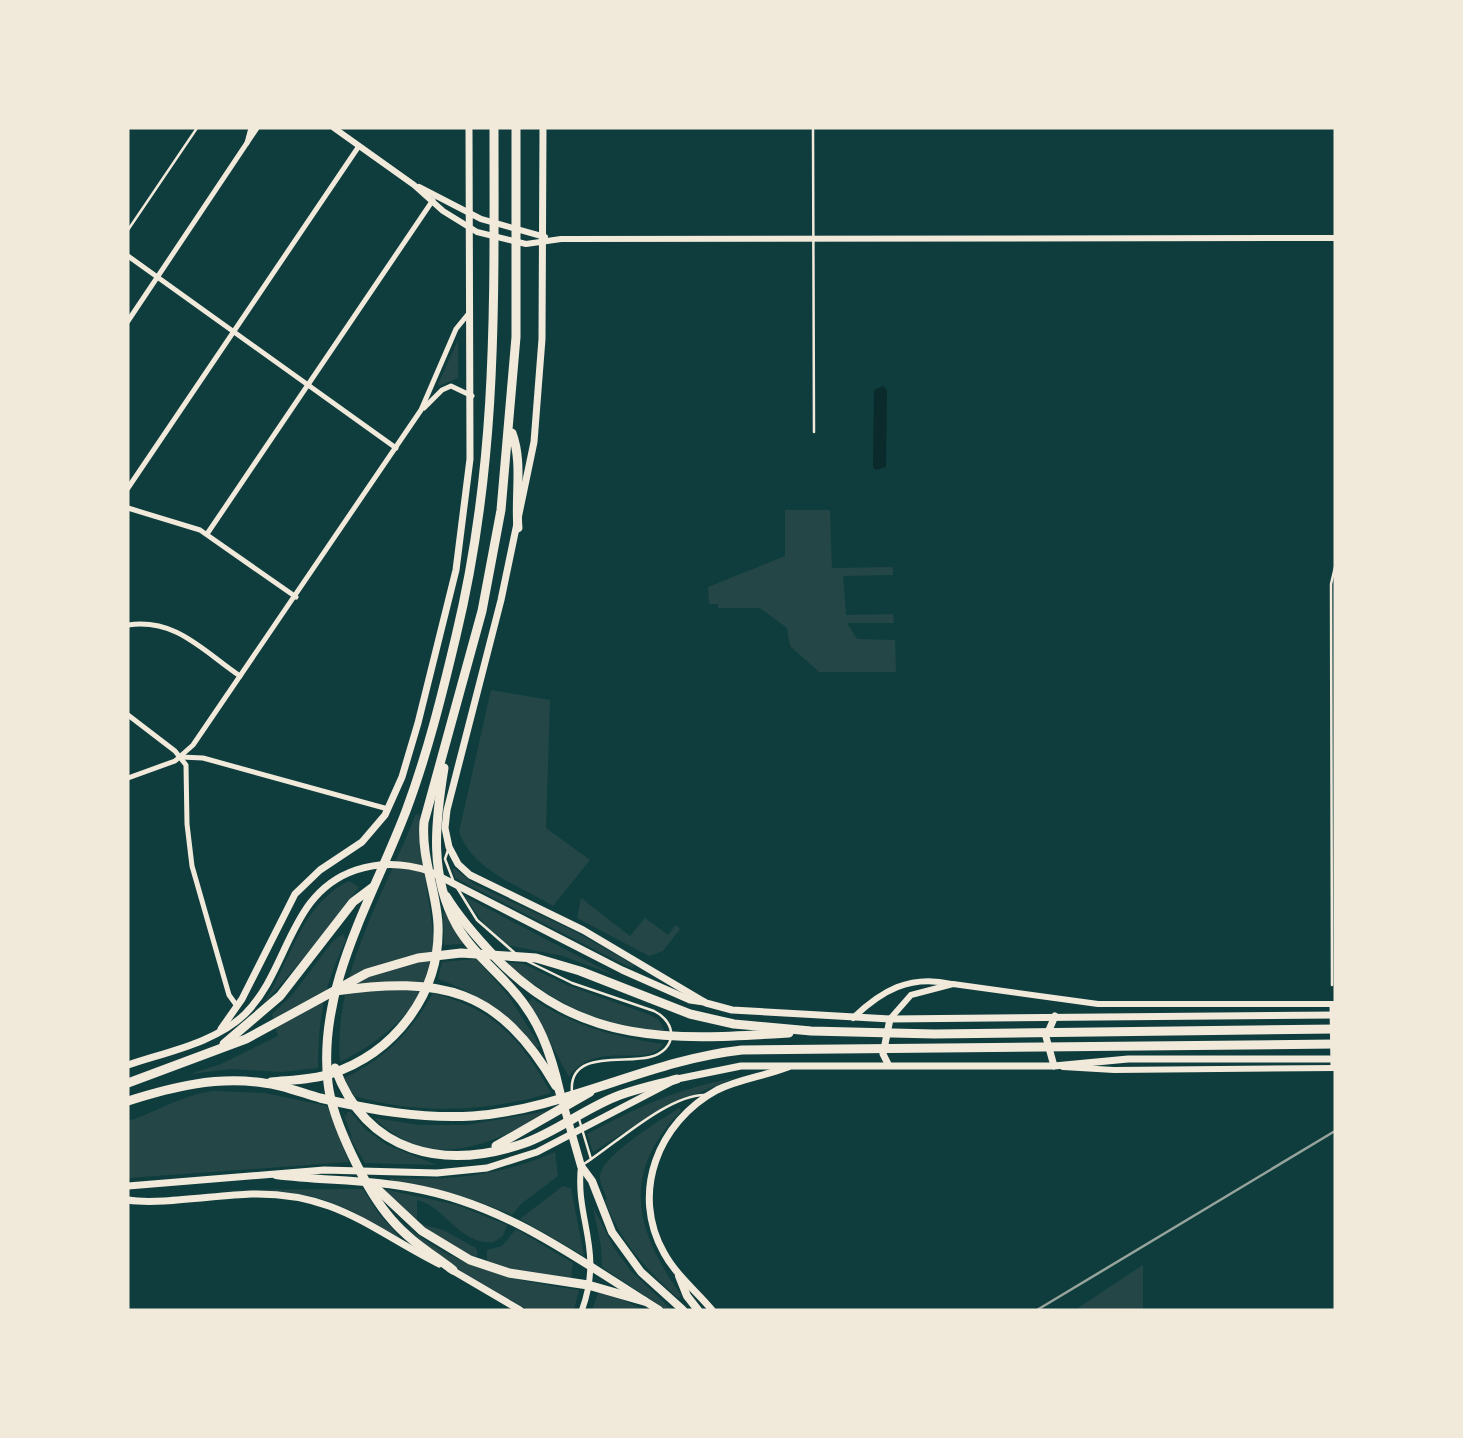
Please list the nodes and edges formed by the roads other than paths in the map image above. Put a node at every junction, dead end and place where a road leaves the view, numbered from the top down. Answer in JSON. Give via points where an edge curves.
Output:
{"nodes":[{"id":1,"x":197,"y":128,"type":"edge"},
{"id":2,"x":251,"y":128,"type":"edge"},
{"id":3,"x":257,"y":128,"type":"edge"},
{"id":4,"x":334,"y":128,"type":"edge"},
{"id":5,"x":469,"y":128,"type":"edge"},
{"id":6,"x":494,"y":128,"type":"edge"},
{"id":7,"x":516,"y":128,"type":"edge"},
{"id":8,"x":543,"y":128,"type":"edge"},
{"id":9,"x":813,"y":128,"type":"edge"},
{"id":10,"x":246,"y":146,"type":"junction"},
{"id":11,"x":359,"y":146,"type":"junction"},
{"id":12,"x":414,"y":185,"type":"junction"},
{"id":13,"x":437,"y":195,"type":"junction"},
{"id":14,"x":432,"y":203,"type":"junction"},
{"id":15,"x":469,"y":212,"type":"junction"},
{"id":16,"x":469,"y":228,"type":"junction"},
{"id":17,"x":128,"y":230,"type":"edge"},
{"id":18,"x":1335,"y":238,"type":"edge"},
{"id":19,"x":539,"y":239,"type":"junction"},
{"id":20,"x":814,"y":239,"type":"junction"},
{"id":21,"x":128,"y":256,"type":"edge"},
{"id":22,"x":157,"y":277,"type":"junction"},
{"id":23,"x":471,"y":312,"type":"junction"},
{"id":24,"x":128,"y":321,"type":"edge"},
{"id":25,"x":233,"y":331,"type":"junction"},
{"id":26,"x":309,"y":386,"type":"junction"},
{"id":27,"x":472,"y":396,"type":"junction"},
{"id":28,"x":421,"y":410,"type":"junction"},
{"id":29,"x":510,"y":428,"type":"junction"},
{"id":30,"x":814,"y":432,"type":"dead end"},
{"id":31,"x":396,"y":448,"type":"junction"},
{"id":32,"x":128,"y":488,"type":"edge"},
{"id":33,"x":128,"y":508,"type":"edge"},
{"id":34,"x":518,"y":528,"type":"junction"},
{"id":35,"x":208,"y":534,"type":"junction"},
{"id":36,"x":1335,"y":568,"type":"edge"},
{"id":37,"x":296,"y":597,"type":"junction"},
{"id":38,"x":128,"y":625,"type":"edge"},
{"id":39,"x":240,"y":676,"type":"junction"},
{"id":40,"x":128,"y":715,"type":"edge"},
{"id":41,"x":448,"y":742,"type":"junction"},
{"id":42,"x":181,"y":757,"type":"junction"},
{"id":43,"x":128,"y":778,"type":"edge"},
{"id":44,"x":388,"y":809,"type":"junction"},
{"id":45,"x":449,"y":847,"type":"junction"},
{"id":46,"x":373,"y":887,"type":"junction"},
{"id":47,"x":446,"y":896,"type":"junction"},
{"id":48,"x":953,"y":984,"type":"junction"},
{"id":49,"x":1332,"y":985,"type":"dead end"},
{"id":50,"x":327,"y":992,"type":"junction"},
{"id":51,"x":706,"y":1003,"type":"junction"},
{"id":52,"x":1334,"y":1004,"type":"edge"},
{"id":53,"x":237,"y":1006,"type":"junction"},
{"id":54,"x":1335,"y":1015,"type":"edge"},
{"id":55,"x":1055,"y":1016,"type":"junction"},
{"id":56,"x":853,"y":1018,"type":"junction"},
{"id":57,"x":890,"y":1019,"type":"junction"},
{"id":58,"x":221,"y":1029,"type":"junction"},
{"id":59,"x":1335,"y":1029,"type":"edge"},
{"id":60,"x":819,"y":1031,"type":"junction"},
{"id":61,"x":1335,"y":1044,"type":"edge"},
{"id":62,"x":329,"y":1050,"type":"junction"},
{"id":63,"x":215,"y":1051,"type":"junction"},
{"id":64,"x":1335,"y":1059,"type":"edge"},
{"id":65,"x":888,"y":1064,"type":"junction"},
{"id":66,"x":128,"y":1065,"type":"edge"},
{"id":67,"x":791,"y":1066,"type":"junction"},
{"id":68,"x":1054,"y":1066,"type":"junction"},
{"id":69,"x":1334,"y":1068,"type":"edge"},
{"id":70,"x":677,"y":1079,"type":"junction"},
{"id":71,"x":128,"y":1083,"type":"edge"},
{"id":72,"x":266,"y":1083,"type":"junction"},
{"id":73,"x":597,"y":1088,"type":"junction"},
{"id":74,"x":561,"y":1093,"type":"junction"},
{"id":75,"x":709,"y":1095,"type":"junction"},
{"id":76,"x":128,"y":1101,"type":"edge"},
{"id":77,"x":487,"y":1152,"type":"junction"},
{"id":78,"x":592,"y":1159,"type":"junction"},
{"id":79,"x":581,"y":1166,"type":"junction"},
{"id":80,"x":362,"y":1173,"type":"junction"},
{"id":81,"x":276,"y":1175,"type":"junction"},
{"id":82,"x":128,"y":1186,"type":"edge"},
{"id":83,"x":128,"y":1200,"type":"edge"},
{"id":84,"x":453,"y":1270,"type":"junction"},
{"id":85,"x":679,"y":1276,"type":"junction"},
{"id":86,"x":644,"y":1301,"type":"junction"},
{"id":87,"x":520,"y":1310,"type":"edge"},
{"id":88,"x":582,"y":1310,"type":"edge"},
{"id":89,"x":659,"y":1310,"type":"edge"},
{"id":90,"x":683,"y":1310,"type":"edge"},
{"id":91,"x":698,"y":1310,"type":"edge"},
{"id":92,"x":712,"y":1310,"type":"edge"}],
"edges":[{"from":1,"to":17,"type":"lane"},
{"from":2,"to":10,"type":"street"},
{"from":3,"to":10,"type":"street"},
{"from":4,"to":11,"type":"street"},
{"from":5,"to":15,"type":"main road"},
{"from":6,"to":46,"type":"highway","via":[[493,386],[474,548],[424,757]]},
{"from":7,"to":29,"type":"highway","via":[[517,313]]},
{"from":8,"to":19,"type":"main road"},
{"from":9,"to":20,"type":"lane"},
{"from":10,"to":22,"type":"street"},
{"from":11,"to":12,"type":"street"},
{"from":11,"to":25,"type":"street"},
{"from":12,"to":13,"type":"street"},
{"from":12,"to":14,"type":"street"},
{"from":13,"to":14,"type":"street"},
{"from":13,"to":15,"type":"street"},
{"from":14,"to":16,"type":"street"},
{"from":14,"to":26,"type":"street"},
{"from":15,"to":16,"type":"main road"},
{"from":15,"to":19,"type":"street"},
{"from":16,"to":19,"type":"street","via":[[511,242]]},
{"from":16,"to":23,"type":"main road"},
{"from":18,"to":20,"type":"street"},
{"from":19,"to":20,"type":"street"},
{"from":19,"to":34,"type":"main road","via":[[540,399]]},
{"from":20,"to":30,"type":"lane"},
{"from":21,"to":22,"type":"street"},
{"from":22,"to":24,"type":"street"},
{"from":22,"to":25,"type":"street"},
{"from":23,"to":27,"type":"main road"},
{"from":23,"to":28,"type":"street","via":[[456,329]]},
{"from":25,"to":26,"type":"street"},
{"from":25,"to":32,"type":"street"},
{"from":26,"to":31,"type":"street"},
{"from":26,"to":35,"type":"street"},
{"from":27,"to":28,"type":"street","via":[[451,386]]},
{"from":27,"to":44,"type":"main road","via":[[470,459],[454,580],[406,764]]},
{"from":28,"to":31,"type":"street"},
{"from":29,"to":34,"type":"highway","via":[[517,447]]},
{"from":29,"to":41,"type":"highway","via":[[490,574]]},
{"from":31,"to":37,"type":"street"},
{"from":33,"to":35,"type":"street"},
{"from":34,"to":45,"type":"main road","via":[[447,810]]},
{"from":35,"to":37,"type":"street"},
{"from":36,"to":49,"type":"lane","via":[[1331,584]]},
{"from":37,"to":39,"type":"street"},
{"from":38,"to":39,"type":"street","via":[[173,629]]},
{"from":39,"to":42,"type":"street"},
{"from":40,"to":42,"type":"street"},
{"from":41,"to":47,"type":"highway","via":[[434,834]]},
{"from":41,"to":72,"type":"highway","via":[[428,799],[423,832],[438,919],[436,961],[416,1010],[377,1050],[328,1074]]},
{"from":42,"to":43,"type":"street"},
{"from":42,"to":44,"type":"street","via":[[203,758]]},
{"from":42,"to":53,"type":"street","via":[[188,770],[188,832],[196,884],[229,995]]},
{"from":44,"to":53,"type":"main road","via":[[362,842],[320,870],[295,894]]},
{"from":45,"to":51,"type":"main road","via":[[458,864],[474,878],[583,930]]},
{"from":45,"to":78,"type":"lane","via":[[445,859],[460,896],[495,938],[547,972],[654,1010],[670,1024],[671,1040],[660,1053],[600,1060],[575,1075],[571,1091]]},
{"from":46,"to":62,"type":"highway","via":[[335,989]]},
{"from":46,"to":63,"type":"highway","via":[[353,902],[287,988]]},
{"from":47,"to":60,"type":"highway","via":[[489,951],[536,994],[586,1021],[646,1035],[692,1038]]},
{"from":47,"to":74,"type":"highway","via":[[468,942],[533,1016],[550,1051]]},
{"from":48,"to":52,"type":"street","via":[[1098,1004]]},
{"from":48,"to":56,"type":"street","via":[[925,979],[897,986]]},
{"from":48,"to":57,"type":"street","via":[[911,995]]},
{"from":50,"to":60,"type":"highway","via":[[400,962],[495,953],[570,967],[690,1014],[734,1024]]},
{"from":50,"to":63,"type":"highway","via":[[264,1030]]},
{"from":50,"to":74,"type":"highway","via":[[416,984],[474,1000],[521,1035]]},
{"from":51,"to":56,"type":"main road","via":[[747,1013]]},
{"from":51,"to":58,"type":"main road","via":[[622,970],[429,871],[374,865],[346,874],[315,896],[298,919],[257,999],[238,1020]]},
{"from":52,"to":69,"type":"street"},
{"from":53,"to":58,"type":"main road"},
{"from":54,"to":55,"type":"main road"},
{"from":55,"to":57,"type":"main road"},
{"from":55,"to":68,"type":"main road","via":[[1046,1037]]},
{"from":56,"to":57,"type":"main road"},
{"from":57,"to":65,"type":"main road","via":[[883,1054]]},
{"from":58,"to":66,"type":"main road"},
{"from":59,"to":60,"type":"highway"},
{"from":61,"to":73,"type":"highway","via":[[757,1049],[674,1062]]},
{"from":62,"to":77,"type":"highway","via":[[352,1103],[382,1134],[408,1148],[436,1155]]},
{"from":62,"to":80,"type":"highway","via":[[330,1096]]},
{"from":63,"to":71,"type":"highway"},
{"from":64,"to":68,"type":"main road","via":[[1094,1060]]},
{"from":65,"to":67,"type":"main road"},
{"from":65,"to":68,"type":"main road"},
{"from":67,"to":70,"type":"main road","via":[[741,1066]]},
{"from":67,"to":75,"type":"main road"},
{"from":68,"to":69,"type":"street","via":[[1114,1070]]},
{"from":70,"to":77,"type":"highway","via":[[622,1094],[523,1144]]},
{"from":70,"to":81,"type":"main road","via":[[516,1160],[437,1173],[343,1169]]},
{"from":72,"to":73,"type":"highway","via":[[366,1108],[444,1117],[512,1111]]},
{"from":72,"to":76,"type":"highway","via":[[205,1082]]},
{"from":73,"to":77,"type":"highway"},
{"from":74,"to":79,"type":"main road"},
{"from":75,"to":78,"type":"lane","via":[[694,1095],[664,1110]]},
{"from":75,"to":85,"type":"main road","via":[[669,1132],[651,1174],[652,1224],[662,1251]]},
{"from":78,"to":79,"type":"lane"},
{"from":79,"to":88,"type":"street","via":[[579,1184],[592,1264]]},
{"from":79,"to":90,"type":"main road","via":[[625,1252]]},
{"from":80,"to":84,"type":"highway","via":[[393,1221]]},
{"from":80,"to":86,"type":"highway","via":[[412,1223],[460,1255],[509,1273],[602,1288]]},
{"from":81,"to":82,"type":"main road"},
{"from":81,"to":86,"type":"main road","via":[[439,1193],[533,1230]]},
{"from":83,"to":84,"type":"main road","via":[[251,1194],[304,1198],[350,1213]]},
{"from":84,"to":87,"type":"main road"},
{"from":85,"to":91,"type":"main road"},
{"from":85,"to":92,"type":"main road"},
{"from":86,"to":89,"type":"main road"}]}
